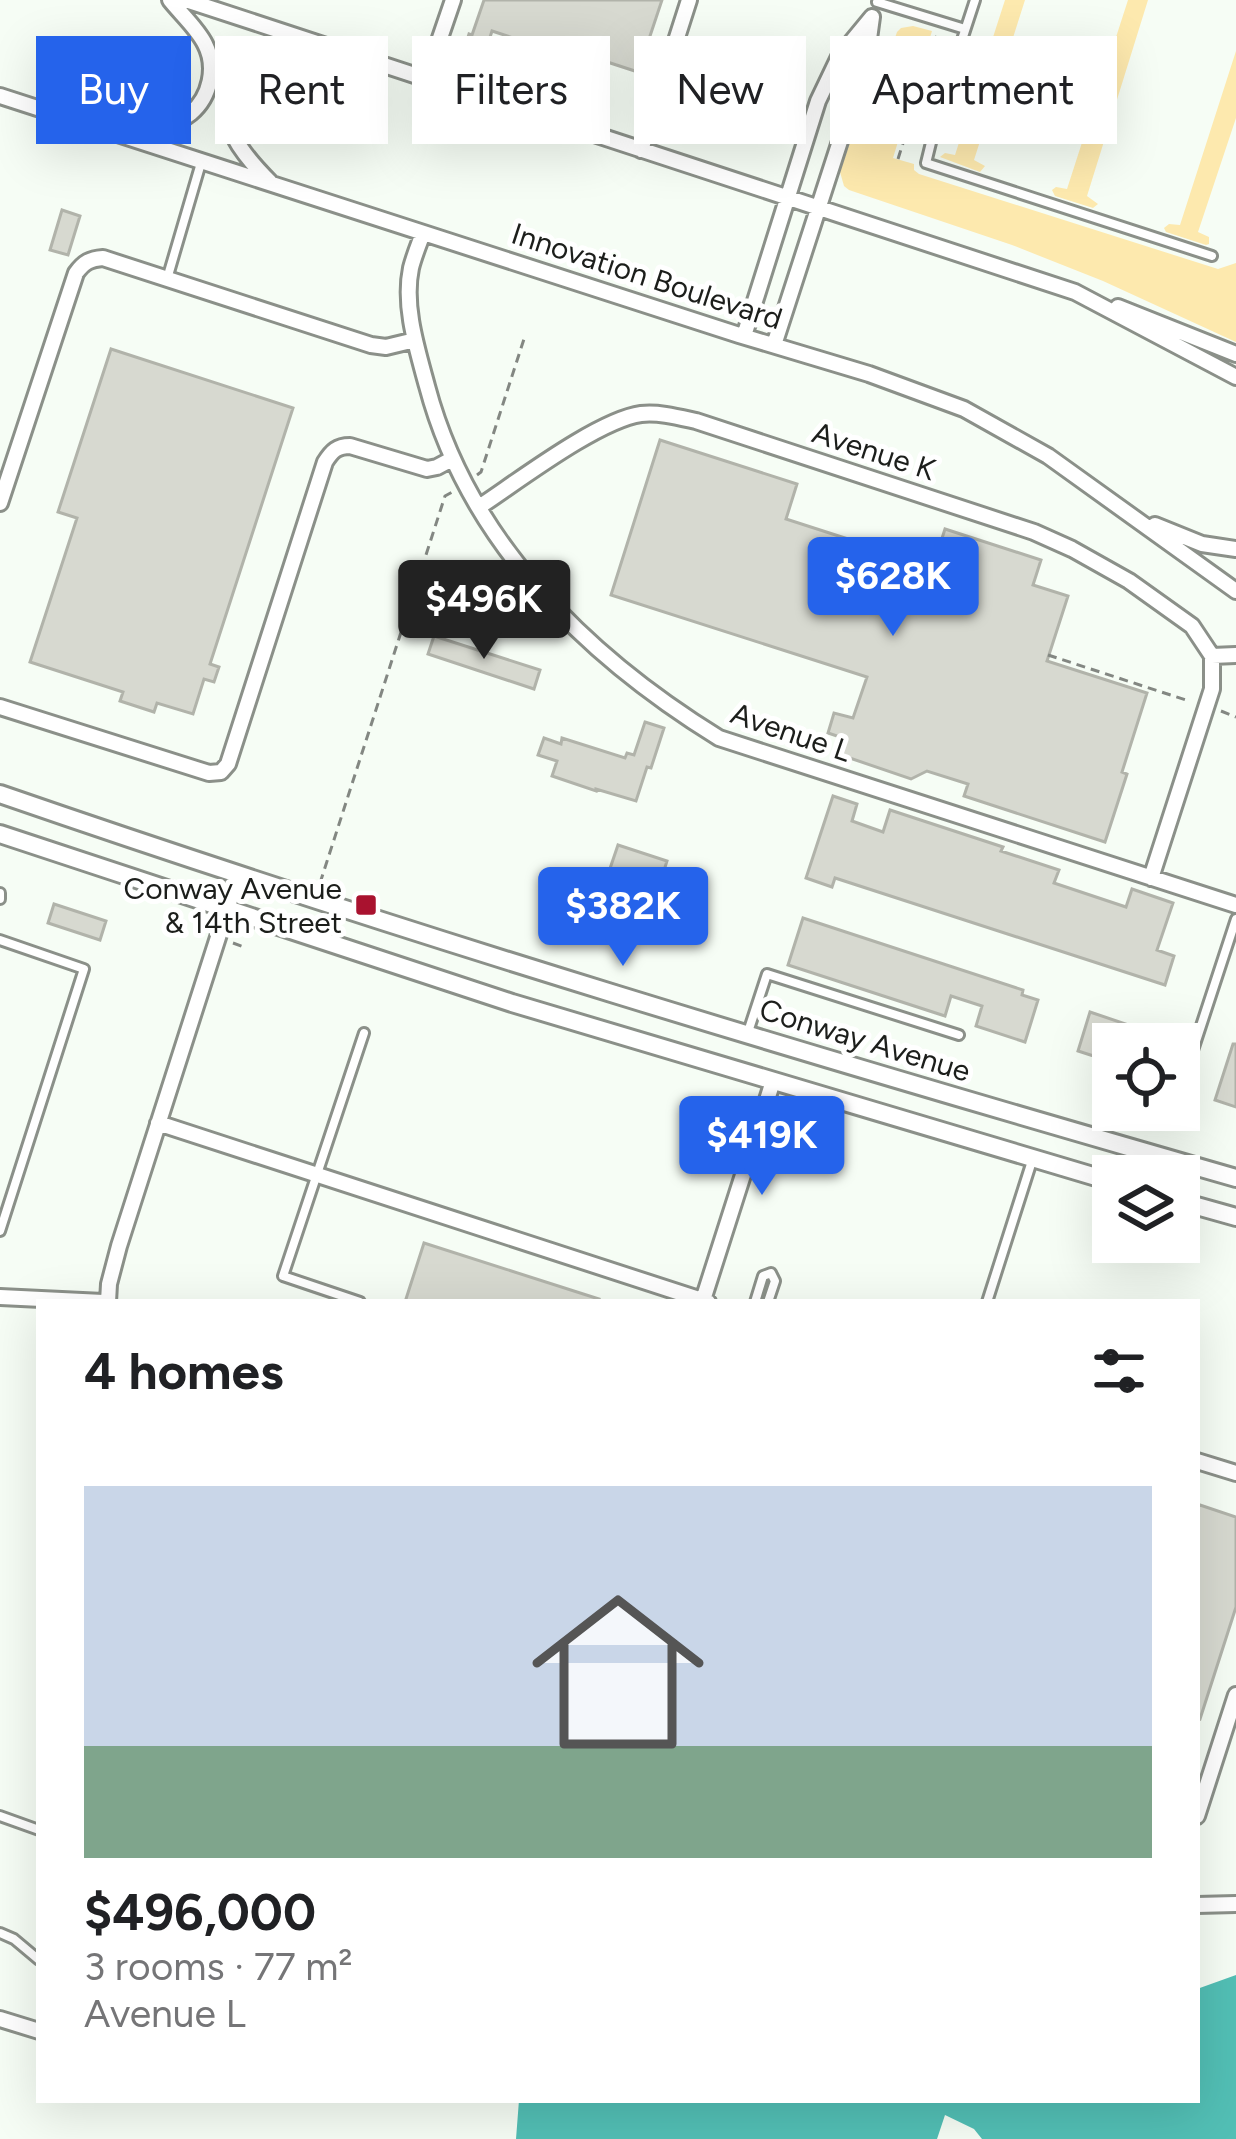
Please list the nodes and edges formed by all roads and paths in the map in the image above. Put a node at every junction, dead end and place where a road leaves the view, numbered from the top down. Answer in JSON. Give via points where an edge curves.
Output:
{"nodes":[{"id":1,"x":170,"y":0,"type":"edge"},
{"id":2,"x":186,"y":0,"type":"edge"},
{"id":3,"x":453,"y":0,"type":"edge"},
{"id":4,"x":689,"y":0,"type":"edge"},
{"id":5,"x":975,"y":0,"type":"edge"},
{"id":6,"x":875,"y":6,"type":"edge"},
{"id":7,"x":941,"y":22,"type":"junction"},
{"id":8,"x":965,"y":29,"type":"junction"},
{"id":9,"x":295,"y":36,"type":"edge"},
{"id":10,"x":441,"y":36,"type":"edge"},
{"id":11,"x":0,"y":96,"type":"edge"},
{"id":12,"x":36,"y":108,"type":"edge"},
{"id":13,"x":36,"y":108,"type":"edge"},
{"id":14,"x":0,"y":111,"type":"edge"},
{"id":15,"x":191,"y":113,"type":"edge"},
{"id":16,"x":610,"y":140,"type":"edge"},
{"id":17,"x":148,"y":144,"type":"edge"},
{"id":18,"x":240,"y":144,"type":"edge"},
{"id":19,"x":641,"y":150,"type":"junction"},
{"id":20,"x":898,"y":159,"type":"dead end"},
{"id":21,"x":202,"y":162,"type":"junction"},
{"id":22,"x":272,"y":184,"type":"junction"},
{"id":23,"x":786,"y":198,"type":"junction"},
{"id":24,"x":819,"y":208,"type":"junction"},
{"id":25,"x":423,"y":233,"type":"junction"},
{"id":26,"x":1212,"y":256,"type":"dead end"},
{"id":27,"x":167,"y":279,"type":"junction"},
{"id":28,"x":1075,"y":292,"type":"junction"},
{"id":29,"x":744,"y":336,"type":"junction"},
{"id":30,"x":524,"y":339,"type":"dead end"},
{"id":31,"x":415,"y":340,"type":"junction"},
{"id":32,"x":774,"y":345,"type":"junction"},
{"id":33,"x":1236,"y":354,"type":"edge"},
{"id":34,"x":1236,"y":377,"type":"edge"},
{"id":35,"x":452,"y":459,"type":"junction"},
{"id":36,"x":465,"y":483,"type":"junction"},
{"id":37,"x":0,"y":503,"type":"edge"},
{"id":38,"x":479,"y":507,"type":"junction"},
{"id":39,"x":1139,"y":519,"type":"junction"},
{"id":40,"x":1236,"y":549,"type":"edge"},
{"id":41,"x":1236,"y":590,"type":"edge"},
{"id":42,"x":1048,"y":655,"type":"dead end"},
{"id":43,"x":1236,"y":655,"type":"edge"},
{"id":44,"x":1212,"y":656,"type":"junction"},
{"id":45,"x":1202,"y":705,"type":"dead end"},
{"id":46,"x":0,"y":707,"type":"edge"},
{"id":47,"x":1220,"y":711,"type":"dead end"},
{"id":48,"x":1236,"y":716,"type":"edge"},
{"id":49,"x":0,"y":794,"type":"edge"},
{"id":50,"x":0,"y":834,"type":"edge"},
{"id":51,"x":238,"y":875,"type":"junction"},
{"id":52,"x":1151,"y":878,"type":"junction"},
{"id":53,"x":319,"y":884,"type":"dead end"},
{"id":54,"x":1236,"y":905,"type":"edge"},
{"id":55,"x":226,"y":910,"type":"junction"},
{"id":56,"x":1236,"y":919,"type":"edge"},
{"id":57,"x":0,"y":940,"type":"edge"},
{"id":58,"x":231,"y":942,"type":"dead end"},
{"id":59,"x":244,"y":947,"type":"dead end"},
{"id":60,"x":1200,"y":1029,"type":"edge"},
{"id":61,"x":364,"y":1034,"type":"dead end"},
{"id":62,"x":748,"y":1034,"type":"junction"},
{"id":63,"x":959,"y":1035,"type":"dead end"},
{"id":64,"x":773,"y":1081,"type":"junction"},
{"id":65,"x":158,"y":1123,"type":"junction"},
{"id":66,"x":1033,"y":1158,"type":"junction"},
{"id":67,"x":317,"y":1175,"type":"junction"},
{"id":68,"x":1092,"y":1175,"type":"edge"},
{"id":69,"x":1236,"y":1178,"type":"edge"},
{"id":70,"x":1200,"y":1207,"type":"edge"},
{"id":71,"x":1236,"y":1217,"type":"edge"},
{"id":72,"x":0,"y":1231,"type":"edge"},
{"id":73,"x":0,"y":1297,"type":"edge"},
{"id":74,"x":42,"y":1299,"type":"edge"},
{"id":75,"x":106,"y":1299,"type":"edge"},
{"id":76,"x":351,"y":1299,"type":"edge"},
{"id":77,"x":700,"y":1299,"type":"edge"},
{"id":78,"x":707,"y":1299,"type":"edge"},
{"id":79,"x":756,"y":1299,"type":"edge"},
{"id":80,"x":769,"y":1299,"type":"edge"},
{"id":81,"x":988,"y":1299,"type":"edge"},
{"id":82,"x":1200,"y":1462,"type":"edge"},
{"id":83,"x":1236,"y":1474,"type":"edge"},
{"id":84,"x":1236,"y":1695,"type":"edge"},
{"id":85,"x":1200,"y":1807,"type":"edge"},
{"id":86,"x":0,"y":1816,"type":"edge"},
{"id":87,"x":36,"y":1829,"type":"edge"},
{"id":88,"x":1236,"y":1904,"type":"edge"},
{"id":89,"x":1200,"y":1905,"type":"edge"},
{"id":90,"x":0,"y":1933,"type":"edge"},
{"id":91,"x":36,"y":1958,"type":"edge"},
{"id":92,"x":0,"y":2019,"type":"edge"},
{"id":93,"x":36,"y":2030,"type":"edge"}],
"edges":[{"from":1,"to":15,"type":"street","via":[[206,44],[208,88]]},
{"from":2,"to":9,"type":"street"},
{"from":3,"to":10,"type":"street"},
{"from":4,"to":19,"type":"street"},
{"from":5,"to":8,"type":"lane"},
{"from":6,"to":7,"type":"lane"},
{"from":6,"to":23,"type":"street","via":[[818,100]]},
{"from":6,"to":24,"type":"street","via":[[866,61]]},
{"from":7,"to":8,"type":"lane"},
{"from":7,"to":20,"type":"path"},
{"from":8,"to":26,"type":"lane","via":[[926,163]]},
{"from":11,"to":12,"type":"street","name":"Innovation Boulevard"},
{"from":13,"to":14,"type":"street"},
{"from":16,"to":19,"type":"street"},
{"from":17,"to":21,"type":"street","name":"Innovation Boulevard"},
{"from":18,"to":22,"type":"street"},
{"from":19,"to":23,"type":"street"},
{"from":21,"to":22,"type":"street","name":"Innovation Boulevard"},
{"from":21,"to":27,"type":"lane"},
{"from":22,"to":25,"type":"street","name":"Innovation Boulevard"},
{"from":23,"to":24,"type":"street"},
{"from":23,"to":29,"type":"street"},
{"from":24,"to":28,"type":"street"},
{"from":24,"to":32,"type":"street"},
{"from":25,"to":29,"type":"street","name":"Innovation Boulevard"},
{"from":25,"to":31,"type":"street","name":"Avenue L","via":[[410,271]]},
{"from":27,"to":31,"type":"street","via":[[371,345]]},
{"from":27,"to":37,"type":"street","via":[[103,258],[82,263]]},
{"from":28,"to":33,"type":"street"},
{"from":28,"to":34,"type":"street"},
{"from":29,"to":32,"type":"street","name":"Innovation Boulevard"},
{"from":30,"to":36,"type":"path","via":[[481,472]]},
{"from":31,"to":35,"type":"street","name":"Avenue L"},
{"from":32,"to":39,"type":"street","name":"Innovation Boulevard","via":[[964,410]]},
{"from":35,"to":36,"type":"street","name":"Avenue L"},
{"from":35,"to":46,"type":"street","via":[[427,469],[350,446],[332,451],[220,772]]},
{"from":36,"to":38,"type":"street","name":"Avenue L"},
{"from":36,"to":53,"type":"path","via":[[445,496]]},
{"from":38,"to":44,"type":"street","name":"Avenue K","via":[[612,422],[682,418],[1072,549],[1192,626]]},
{"from":38,"to":52,"type":"street","name":"Avenue L","via":[[566,621],[719,738]]},
{"from":39,"to":40,"type":"street"},
{"from":39,"to":41,"type":"street","name":"Innovation Boulevard"},
{"from":42,"to":45,"type":"path"},
{"from":43,"to":44,"type":"street"},
{"from":44,"to":52,"type":"street","via":[[1212,689]]},
{"from":47,"to":48,"type":"path"},
{"from":49,"to":51,"type":"street","name":"Conway Avenue"},
{"from":50,"to":55,"type":"street"},
{"from":51,"to":55,"type":"street"},
{"from":51,"to":62,"type":"street","name":"Conway Avenue"},
{"from":52,"to":54,"type":"street","name":"Avenue L"},
{"from":55,"to":64,"type":"street"},
{"from":55,"to":65,"type":"street"},
{"from":56,"to":60,"type":"lane"},
{"from":57,"to":72,"type":"lane","via":[[85,969]]},
{"from":58,"to":59,"type":"path"},
{"from":61,"to":67,"type":"lane"},
{"from":62,"to":63,"type":"lane","via":[[767,974]]},
{"from":62,"to":69,"type":"street","name":"Conway Avenue"},
{"from":64,"to":66,"type":"street"},
{"from":64,"to":78,"type":"street"},
{"from":65,"to":67,"type":"street"},
{"from":65,"to":75,"type":"street"},
{"from":66,"to":68,"type":"street"},
{"from":66,"to":81,"type":"lane"},
{"from":67,"to":76,"type":"lane","via":[[284,1276]]},
{"from":67,"to":77,"type":"street"},
{"from":70,"to":71,"type":"street"},
{"from":73,"to":74,"type":"street"},
{"from":79,"to":80,"type":"lane","via":[[771,1273]]},
{"from":82,"to":83,"type":"street"},
{"from":84,"to":85,"type":"street"},
{"from":86,"to":87,"type":"lane"},
{"from":88,"to":89,"type":"street"},
{"from":90,"to":91,"type":"lane"},
{"from":92,"to":93,"type":"street"}]}
